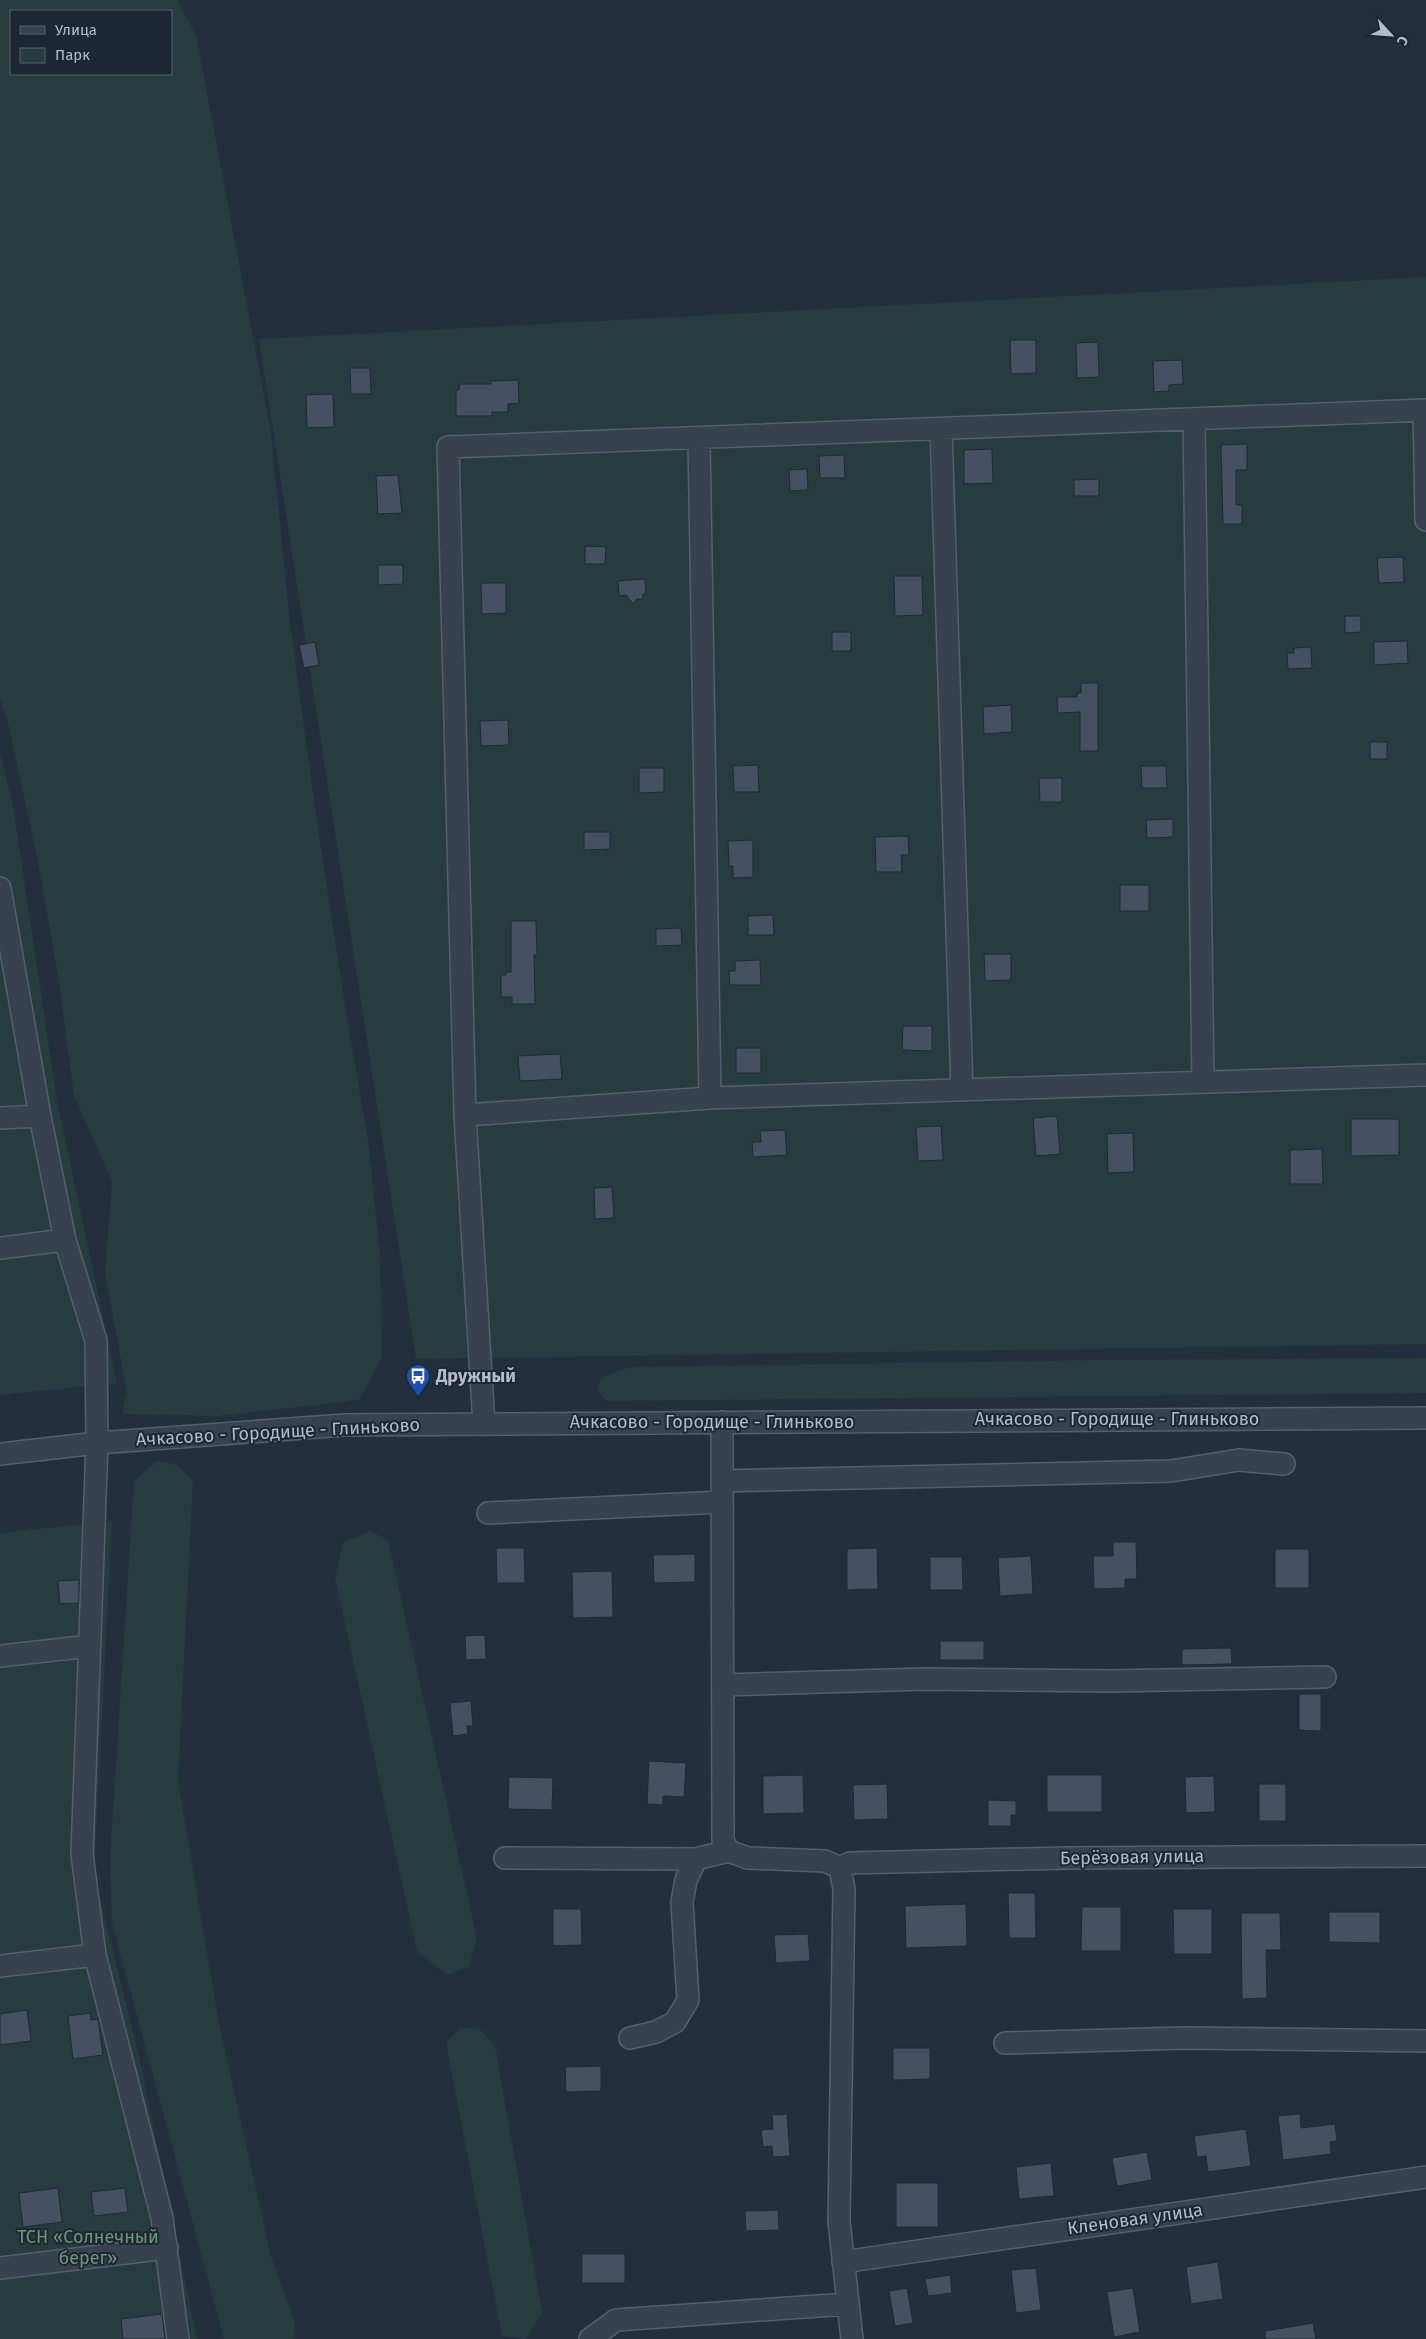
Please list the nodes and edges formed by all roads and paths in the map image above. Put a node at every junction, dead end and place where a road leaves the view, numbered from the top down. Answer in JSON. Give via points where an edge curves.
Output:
{"nodes":[{"id":1,"x":1425,"y":410,"type":"edge"},
{"id":2,"x":1194,"y":419,"type":"junction"},
{"id":3,"x":941,"y":429,"type":"junction"},
{"id":4,"x":699,"y":438,"type":"junction"},
{"id":5,"x":1426,"y":520,"type":"edge"},
{"id":6,"x":0,"y":888,"type":"edge"},
{"id":7,"x":1426,"y":1075,"type":"edge"},
{"id":8,"x":1203,"y":1082,"type":"junction"},
{"id":9,"x":962,"y":1090,"type":"junction"},
{"id":10,"x":710,"y":1098,"type":"junction"},
{"id":11,"x":465,"y":1115,"type":"junction"},
{"id":12,"x":40,"y":1116,"type":"junction"},
{"id":13,"x":0,"y":1118,"type":"edge"},
{"id":14,"x":65,"y":1240,"type":"junction"},
{"id":15,"x":0,"y":1248,"type":"edge"},
{"id":16,"x":1426,"y":1418,"type":"edge"},
{"id":17,"x":722,"y":1422,"type":"junction"},
{"id":18,"x":484,"y":1424,"type":"junction"},
{"id":19,"x":97,"y":1443,"type":"junction"},
{"id":20,"x":0,"y":1454,"type":"edge"},
{"id":21,"x":1284,"y":1464,"type":"dead end"},
{"id":22,"x":722,"y":1481,"type":"junction"},
{"id":23,"x":722,"y":1502,"type":"junction"},
{"id":24,"x":488,"y":1513,"type":"dead end"},
{"id":25,"x":90,"y":1646,"type":"junction"},
{"id":26,"x":0,"y":1656,"type":"edge"},
{"id":27,"x":1326,"y":1677,"type":"dead end"},
{"id":28,"x":723,"y":1685,"type":"junction"},
{"id":29,"x":728,"y":1851,"type":"junction"},
{"id":30,"x":1426,"y":1856,"type":"edge"},
{"id":31,"x":505,"y":1858,"type":"dead end"},
{"id":32,"x":696,"y":1858,"type":"junction"},
{"id":33,"x":840,"y":1868,"type":"junction"},
{"id":34,"x":95,"y":1955,"type":"junction"},
{"id":35,"x":0,"y":1966,"type":"edge"},
{"id":36,"x":630,"y":2038,"type":"dead end"},
{"id":37,"x":1426,"y":2040,"type":"edge"},
{"id":38,"x":1004,"y":2043,"type":"dead end"},
{"id":39,"x":1426,"y":2177,"type":"edge"},
{"id":40,"x":167,"y":2248,"type":"junction"},
{"id":41,"x":843,"y":2262,"type":"junction"},
{"id":42,"x":0,"y":2268,"type":"edge"},
{"id":43,"x":848,"y":2304,"type":"junction"},
{"id":44,"x":178,"y":2339,"type":"edge"},
{"id":45,"x":590,"y":2339,"type":"edge"},
{"id":46,"x":852,"y":2339,"type":"edge"}],
"edges":[{"from":1,"to":2,"type":"street"},
{"from":1,"to":5,"type":"street"},
{"from":2,"to":3,"type":"street"},
{"from":2,"to":8,"type":"street"},
{"from":3,"to":4,"type":"street"},
{"from":3,"to":9,"type":"street"},
{"from":4,"to":10,"type":"street"},
{"from":4,"to":11,"type":"street","via":[[448,448]]},
{"from":6,"to":12,"type":"street"},
{"from":7,"to":8,"type":"street"},
{"from":8,"to":9,"type":"street"},
{"from":9,"to":10,"type":"street"},
{"from":10,"to":11,"type":"street"},
{"from":11,"to":18,"type":"street"},
{"from":12,"to":13,"type":"street"},
{"from":12,"to":14,"type":"street"},
{"from":14,"to":15,"type":"street"},
{"from":14,"to":19,"type":"street","via":[[96,1341]]},
{"from":16,"to":17,"type":"street","name":"Ачкасово - Городище - Глиньково"},
{"from":17,"to":18,"type":"street","name":"Ачкасово - Городище - Глиньково"},
{"from":17,"to":22,"type":"street"},
{"from":18,"to":19,"type":"street","name":"Ачкасово - Городище - Глиньково","via":[[345,1425]]},
{"from":19,"to":20,"type":"street","name":"Ачкасово - Городище - Глиньково"},
{"from":19,"to":25,"type":"street"},
{"from":21,"to":22,"type":"street","via":[[1239,1460],[1171,1471]]},
{"from":22,"to":23,"type":"street"},
{"from":23,"to":24,"type":"street"},
{"from":23,"to":28,"type":"street"},
{"from":25,"to":26,"type":"street"},
{"from":25,"to":34,"type":"street","via":[[82,1854]]},
{"from":27,"to":28,"type":"street","via":[[1112,1681],[925,1679]]},
{"from":28,"to":29,"type":"street","via":[[723,1840]]},
{"from":29,"to":32,"type":"street"},
{"from":29,"to":33,"type":"street","via":[[748,1858],[825,1861]]},
{"from":30,"to":33,"type":"street","name":"Берёзовая улица","via":[[1066,1858],[850,1863]]},
{"from":31,"to":32,"type":"street"},
{"from":32,"to":36,"type":"street","via":[[686,1880],[682,1902],[688,2000],[675,2022],[656,2032]]},
{"from":33,"to":41,"type":"street","via":[[844,1889],[839,2221]]},
{"from":34,"to":35,"type":"street"},
{"from":34,"to":40,"type":"street"},
{"from":37,"to":38,"type":"street","via":[[1185,2038]]},
{"from":39,"to":41,"type":"street","name":"Кленовая улица"},
{"from":40,"to":42,"type":"street"},
{"from":40,"to":44,"type":"street"},
{"from":41,"to":43,"type":"street"},
{"from":43,"to":45,"type":"street","via":[[616,2320]]},
{"from":43,"to":46,"type":"street"}]}
